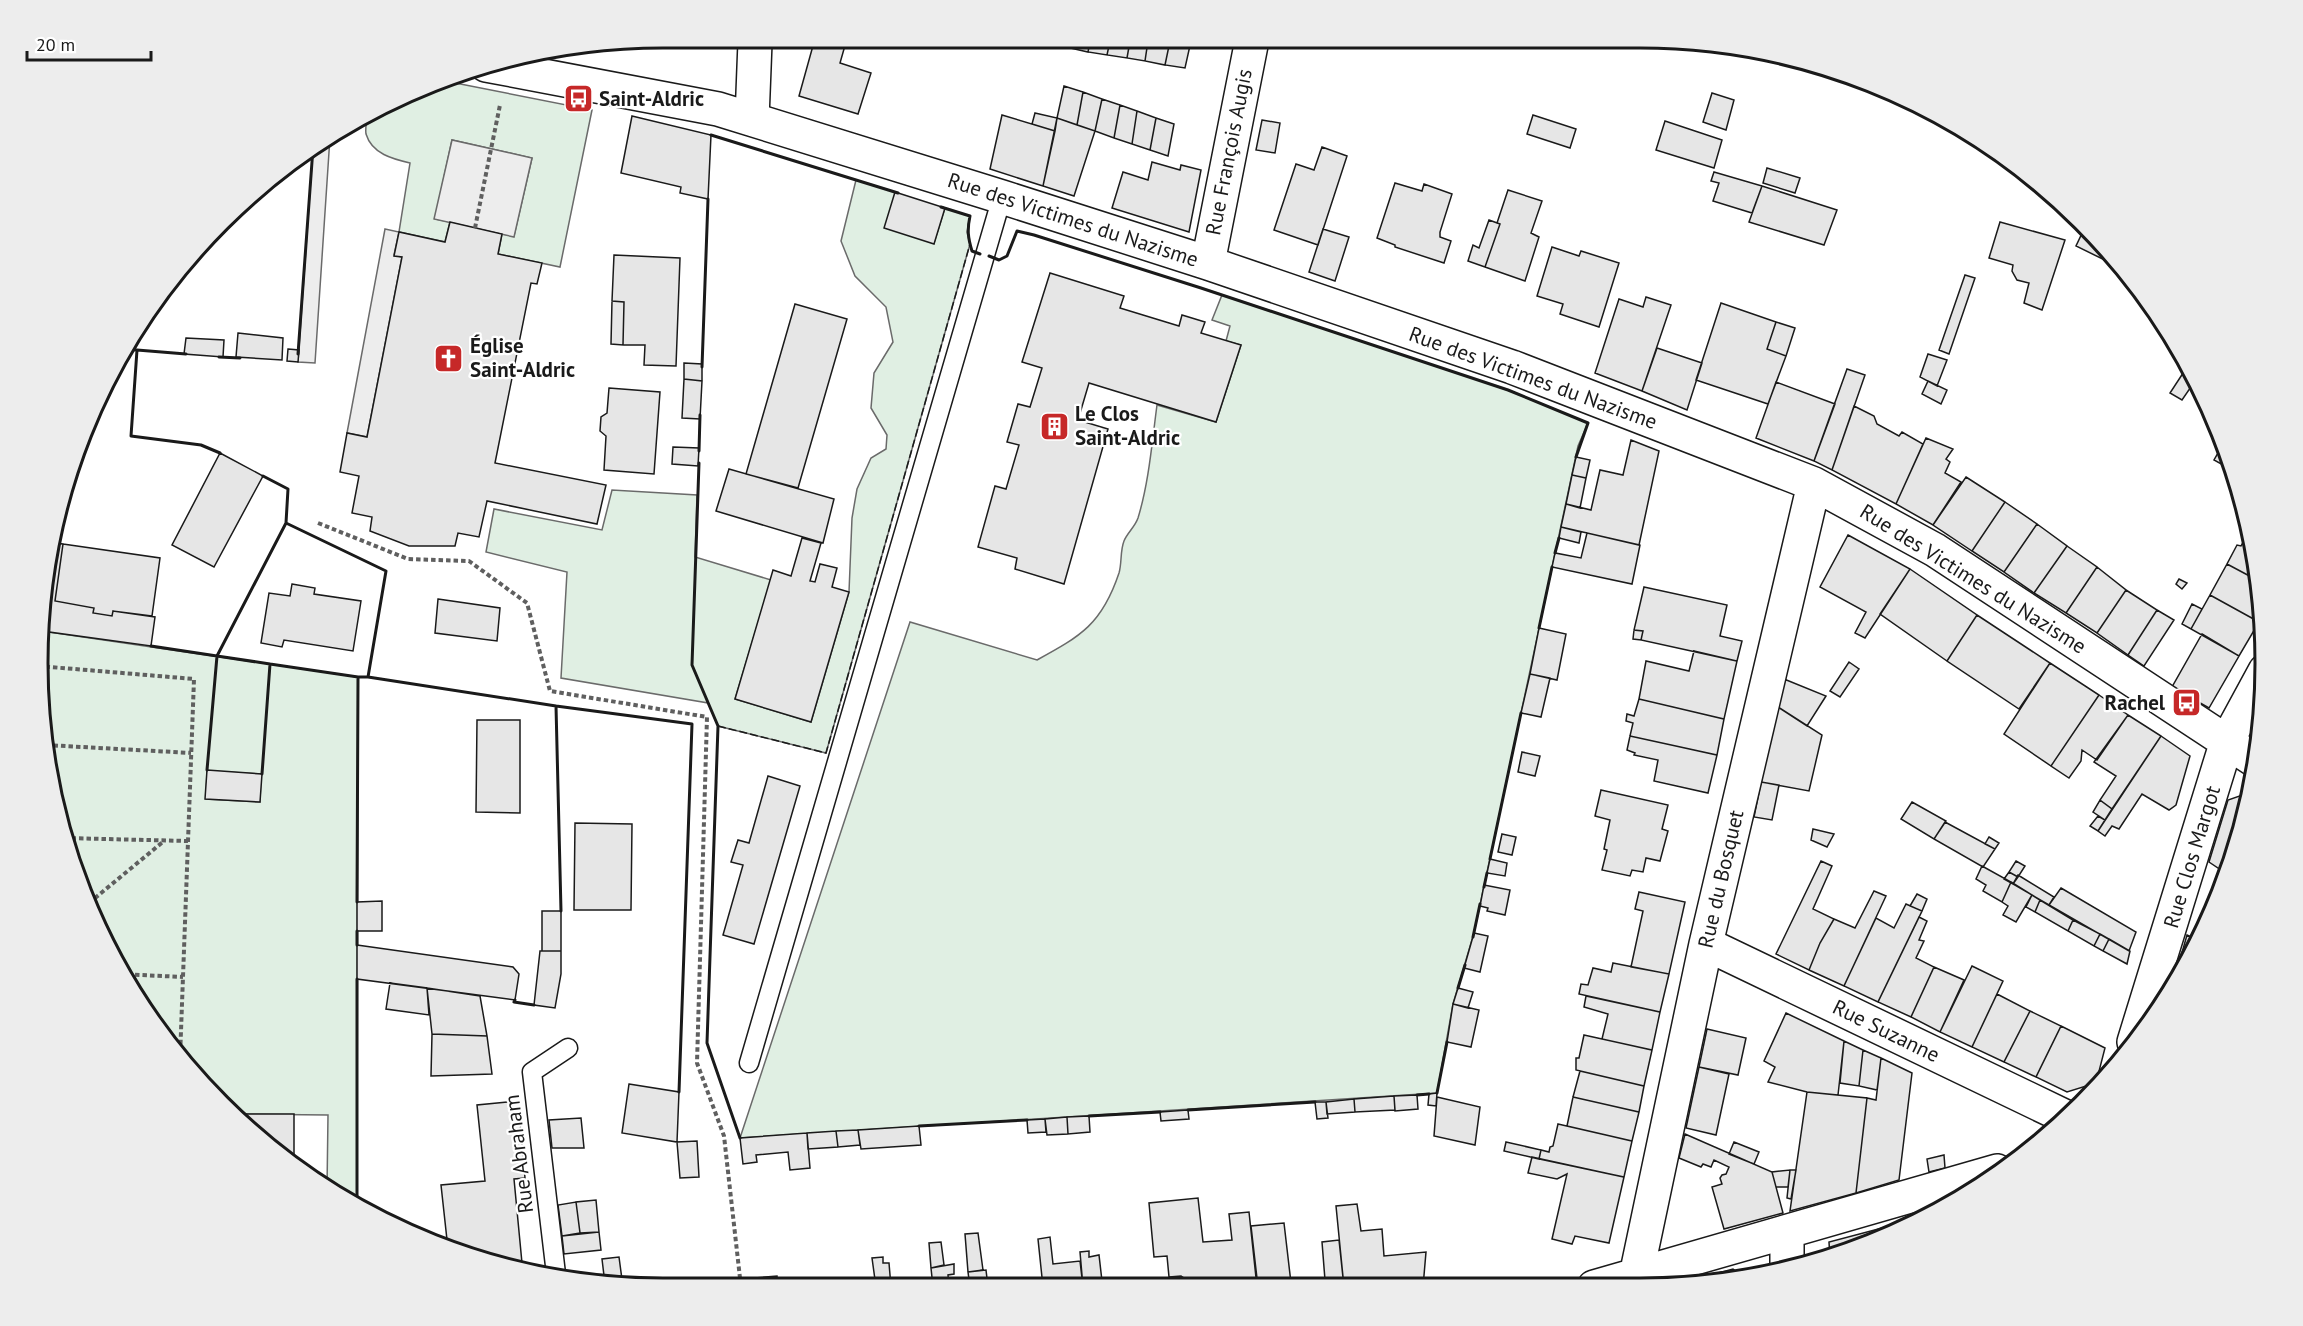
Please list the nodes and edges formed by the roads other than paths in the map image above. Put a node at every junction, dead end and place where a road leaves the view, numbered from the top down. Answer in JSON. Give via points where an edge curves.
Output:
{"nodes":[{"id":1,"x":755,"y":48,"type":"edge"},
{"id":2,"x":1249,"y":48,"type":"edge"},
{"id":3,"x":505,"y":69,"type":"edge"},
{"id":4,"x":752,"y":119,"type":"junction"},
{"id":5,"x":1002,"y":197,"type":"junction"},
{"id":6,"x":1208,"y":263,"type":"junction"},
{"id":7,"x":1814,"y":484,"type":"junction"},
{"id":8,"x":2254,"y":690,"type":"edge"},
{"id":9,"x":2227,"y":741,"type":"junction"},
{"id":10,"x":2248,"y":755,"type":"edge"},
{"id":11,"x":1706,"y":944,"type":"junction"},
{"id":12,"x":2141,"y":1019,"type":"edge"},
{"id":13,"x":568,"y":1048,"type":"dead end"},
{"id":14,"x":749,"y":1063,"type":"dead end"},
{"id":15,"x":2058,"y":1114,"type":"edge"},
{"id":16,"x":1978,"y":1177,"type":"edge"},
{"id":17,"x":1787,"y":1233,"type":"junction"},
{"id":18,"x":1787,"y":1260,"type":"edge"},
{"id":19,"x":555,"y":1268,"type":"edge"},
{"id":20,"x":1636,"y":1276,"type":"junction"},
{"id":21,"x":1628,"y":1278,"type":"edge"}],
"edges":[{"from":1,"to":4,"type":"street"},
{"from":2,"to":6,"type":"street","name":"Rue François Augis"},
{"from":3,"to":4,"type":"street","name":"Rue des Victimes du Nazisme","via":[[718,109]]},
{"from":4,"to":5,"type":"street","name":"Rue des Victimes du Nazisme"},
{"from":5,"to":6,"type":"street","name":"Rue des Victimes du Nazisme"},
{"from":5,"to":14,"type":"lane"},
{"from":6,"to":7,"type":"street","name":"Rue des Victimes du Nazisme","via":[[1512,367]]},
{"from":7,"to":9,"type":"street","name":"Rue des Victimes du Nazisme","via":[[1935,550]]},
{"from":7,"to":11,"type":"street","name":"Rue du Bosquet"},
{"from":8,"to":9,"type":"street","name":"Rue Clos Margot"},
{"from":9,"to":10,"type":"street","name":"Rue des Victimes du Nazisme"},
{"from":9,"to":12,"type":"street","name":"Rue Clos Margot"},
{"from":11,"to":15,"type":"street","name":"Rue Suzanne"},
{"from":11,"to":20,"type":"street","name":"Rue du Bosquet"},
{"from":13,"to":19,"type":"lane","name":"Rue Abraham","via":[[532,1072]]},
{"from":16,"to":17,"type":"street"},
{"from":17,"to":18,"type":"street"},
{"from":17,"to":20,"type":"street"},
{"from":20,"to":21,"type":"street"}]}
